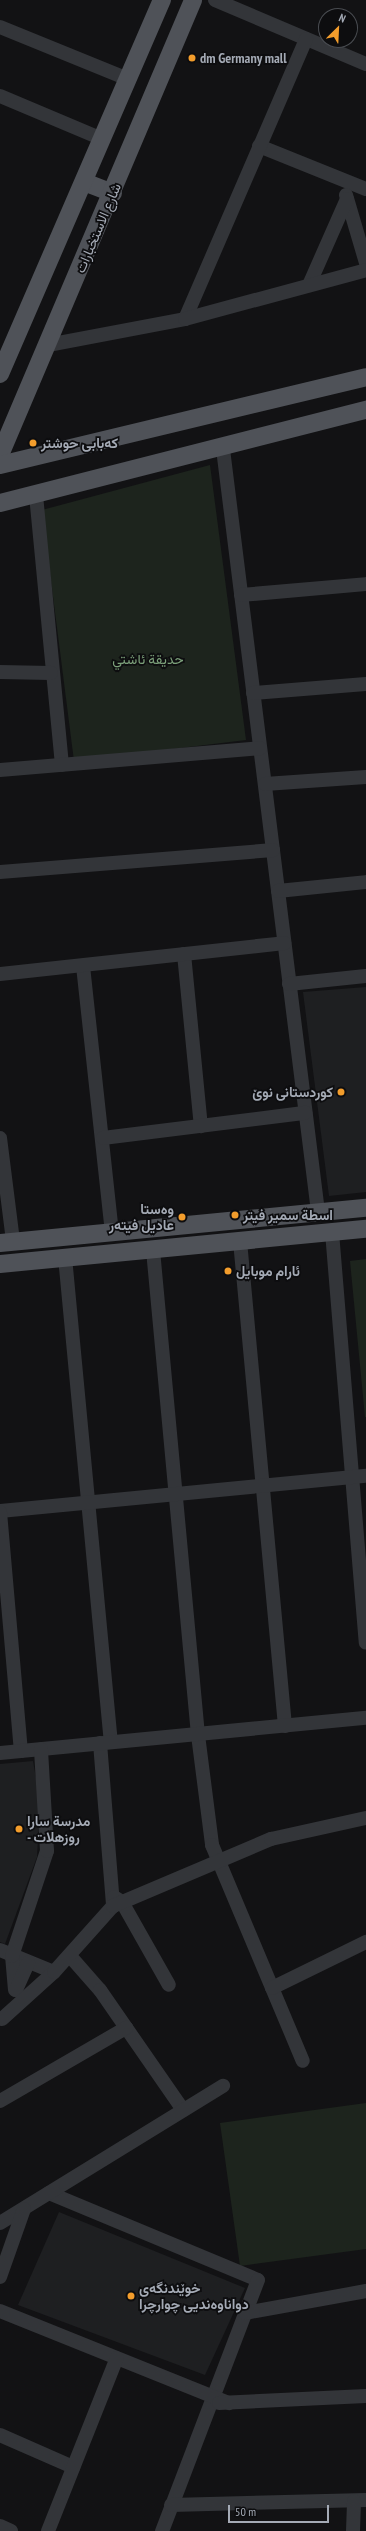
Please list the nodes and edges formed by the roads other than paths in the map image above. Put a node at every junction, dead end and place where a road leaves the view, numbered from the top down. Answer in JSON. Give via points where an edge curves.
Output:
{"nodes":[{"id":1,"x":162,"y":0,"type":"edge"},
{"id":2,"x":193,"y":0,"type":"edge"},
{"id":3,"x":215,"y":0,"type":"edge"},
{"id":4,"x":0,"y":27,"type":"edge"},
{"id":5,"x":306,"y":39,"type":"junction"},
{"id":6,"x":366,"y":64,"type":"edge"},
{"id":7,"x":128,"y":79,"type":"junction"},
{"id":8,"x":0,"y":96,"type":"edge"},
{"id":9,"x":100,"y":138,"type":"junction"},
{"id":10,"x":259,"y":146,"type":"junction"},
{"id":11,"x":341,"y":180,"type":"junction"},
{"id":12,"x":84,"y":182,"type":"junction"},
{"id":13,"x":366,"y":189,"type":"edge"},
{"id":14,"x":113,"y":193,"type":"junction"},
{"id":15,"x":347,"y":199,"type":"junction"},
{"id":16,"x":366,"y":263,"type":"edge"},
{"id":17,"x":366,"y":270,"type":"edge"},
{"id":18,"x":309,"y":285,"type":"junction"},
{"id":19,"x":185,"y":319,"type":"junction"},
{"id":20,"x":48,"y":345,"type":"junction"},
{"id":21,"x":0,"y":374,"type":"edge"},
{"id":22,"x":366,"y":377,"type":"edge"},
{"id":23,"x":366,"y":410,"type":"edge"},
{"id":24,"x":223,"y":449,"type":"junction"},
{"id":25,"x":0,"y":456,"type":"edge"},
{"id":26,"x":0,"y":465,"type":"edge"},
{"id":27,"x":36,"y":495,"type":"junction"},
{"id":28,"x":0,"y":503,"type":"edge"},
{"id":29,"x":366,"y":584,"type":"edge"},
{"id":30,"x":241,"y":595,"type":"junction"},
{"id":31,"x":0,"y":672,"type":"edge"},
{"id":32,"x":52,"y":672,"type":"junction"},
{"id":33,"x":366,"y":684,"type":"edge"},
{"id":34,"x":253,"y":693,"type":"junction"},
{"id":35,"x":260,"y":748,"type":"junction"},
{"id":36,"x":62,"y":765,"type":"junction"},
{"id":37,"x":0,"y":770,"type":"edge"},
{"id":38,"x":366,"y":777,"type":"edge"},
{"id":39,"x":265,"y":784,"type":"junction"},
{"id":40,"x":273,"y":850,"type":"junction"},
{"id":41,"x":0,"y":872,"type":"edge"},
{"id":42,"x":366,"y":882,"type":"edge"},
{"id":43,"x":278,"y":892,"type":"junction"},
{"id":44,"x":284,"y":943,"type":"junction"},
{"id":45,"x":184,"y":954,"type":"junction"},
{"id":46,"x":82,"y":966,"type":"junction"},
{"id":47,"x":0,"y":974,"type":"edge"},
{"id":48,"x":366,"y":976,"type":"edge"},
{"id":49,"x":289,"y":984,"type":"junction"},
{"id":50,"x":305,"y":1113,"type":"junction"},
{"id":51,"x":201,"y":1126,"type":"junction"},
{"id":52,"x":0,"y":1138,"type":"edge"},
{"id":53,"x":103,"y":1138,"type":"junction"},
{"id":54,"x":366,"y":1208,"type":"edge"},
{"id":55,"x":318,"y":1212,"type":"junction"},
{"id":56,"x":366,"y":1229,"type":"edge"},
{"id":57,"x":112,"y":1231,"type":"junction"},
{"id":58,"x":332,"y":1232,"type":"junction"},
{"id":59,"x":240,"y":1241,"type":"junction"},
{"id":60,"x":6,"y":1242,"type":"edge"},
{"id":61,"x":153,"y":1250,"type":"junction"},
{"id":62,"x":65,"y":1257,"type":"junction"},
{"id":63,"x":0,"y":1264,"type":"edge"},
{"id":64,"x":366,"y":1476,"type":"edge"},
{"id":65,"x":352,"y":1478,"type":"junction"},
{"id":66,"x":262,"y":1486,"type":"junction"},
{"id":67,"x":176,"y":1495,"type":"junction"},
{"id":68,"x":89,"y":1503,"type":"junction"},
{"id":69,"x":0,"y":1512,"type":"edge"},
{"id":70,"x":366,"y":1643,"type":"edge"},
{"id":71,"x":366,"y":1718,"type":"edge"},
{"id":72,"x":285,"y":1726,"type":"junction"},
{"id":73,"x":198,"y":1735,"type":"junction"},
{"id":74,"x":106,"y":1743,"type":"junction"},
{"id":75,"x":41,"y":1749,"type":"junction"},
{"id":76,"x":21,"y":1751,"type":"junction"},
{"id":77,"x":0,"y":1753,"type":"edge"},
{"id":78,"x":366,"y":1818,"type":"edge"},
{"id":79,"x":218,"y":1861,"type":"junction"},
{"id":80,"x":116,"y":1901,"type":"junction"},
{"id":81,"x":366,"y":1942,"type":"edge"},
{"id":82,"x":6,"y":1953,"type":"edge"},
{"id":83,"x":70,"y":1956,"type":"junction"},
{"id":84,"x":28,"y":1963,"type":"junction"},
{"id":85,"x":54,"y":1972,"type":"junction"},
{"id":86,"x":169,"y":1985,"type":"dead end"},
{"id":87,"x":272,"y":1988,"type":"junction"},
{"id":88,"x":15,"y":1990,"type":"junction"},
{"id":89,"x":1,"y":2021,"type":"edge"},
{"id":90,"x":126,"y":2028,"type":"junction"},
{"id":91,"x":303,"y":2061,"type":"dead end"},
{"id":92,"x":223,"y":2086,"type":"dead end"},
{"id":93,"x":0,"y":2101,"type":"edge"},
{"id":94,"x":183,"y":2110,"type":"junction"},
{"id":95,"x":49,"y":2194,"type":"junction"},
{"id":96,"x":24,"y":2209,"type":"junction"},
{"id":97,"x":0,"y":2223,"type":"edge"},
{"id":98,"x":3,"y":2259,"type":"edge"},
{"id":99,"x":0,"y":2277,"type":"edge"},
{"id":100,"x":366,"y":2291,"type":"edge"},
{"id":101,"x":0,"y":2311,"type":"edge"},
{"id":102,"x":245,"y":2313,"type":"junction"},
{"id":103,"x":117,"y":2358,"type":"junction"},
{"id":104,"x":366,"y":2396,"type":"edge"},
{"id":105,"x":210,"y":2400,"type":"junction"},
{"id":106,"x":0,"y":2435,"type":"edge"},
{"id":107,"x":73,"y":2467,"type":"junction"},
{"id":108,"x":360,"y":2501,"type":"edge"},
{"id":109,"x":171,"y":2506,"type":"junction"},
{"id":110,"x":0,"y":2526,"type":"edge"},
{"id":111,"x":11,"y":2531,"type":"edge"},
{"id":112,"x":48,"y":2531,"type":"edge"},
{"id":113,"x":162,"y":2531,"type":"edge"},
{"id":114,"x":353,"y":2531,"type":"edge"}],
"edges":[{"from":1,"to":7,"type":"main road"},
{"from":2,"to":14,"type":"main road","name":"شارع الاستخبارات"},
{"from":3,"to":5,"type":"street"},
{"from":4,"to":7,"type":"street"},
{"from":5,"to":6,"type":"street"},
{"from":5,"to":10,"type":"street"},
{"from":7,"to":9,"type":"main road"},
{"from":8,"to":9,"type":"street"},
{"from":9,"to":12,"type":"main road"},
{"from":10,"to":11,"type":"street"},
{"from":10,"to":19,"type":"street"},
{"from":11,"to":13,"type":"street"},
{"from":11,"to":15,"type":"street"},
{"from":12,"to":14,"type":"main road"},
{"from":12,"to":21,"type":"main road"},
{"from":14,"to":20,"type":"main road","name":"شارع الاستخبارات"},
{"from":15,"to":16,"type":"street"},
{"from":15,"to":18,"type":"street"},
{"from":17,"to":18,"type":"street"},
{"from":18,"to":19,"type":"street"},
{"from":19,"to":20,"type":"street"},
{"from":20,"to":25,"type":"main road","name":"شارع الاستخبارات"},
{"from":22,"to":26,"type":"main road"},
{"from":23,"to":24,"type":"main road"},
{"from":24,"to":27,"type":"main road"},
{"from":24,"to":30,"type":"street"},
{"from":27,"to":28,"type":"main road"},
{"from":27,"to":32,"type":"street"},
{"from":29,"to":30,"type":"street"},
{"from":30,"to":34,"type":"street"},
{"from":31,"to":32,"type":"street"},
{"from":32,"to":36,"type":"street"},
{"from":33,"to":34,"type":"street"},
{"from":34,"to":35,"type":"street"},
{"from":35,"to":36,"type":"street"},
{"from":35,"to":39,"type":"street"},
{"from":36,"to":37,"type":"street"},
{"from":38,"to":39,"type":"street"},
{"from":39,"to":40,"type":"street"},
{"from":40,"to":41,"type":"street"},
{"from":40,"to":43,"type":"street"},
{"from":42,"to":43,"type":"street"},
{"from":43,"to":44,"type":"street"},
{"from":44,"to":45,"type":"street"},
{"from":44,"to":49,"type":"street"},
{"from":45,"to":46,"type":"street"},
{"from":45,"to":51,"type":"street"},
{"from":46,"to":47,"type":"street"},
{"from":46,"to":53,"type":"street"},
{"from":48,"to":49,"type":"street"},
{"from":49,"to":50,"type":"street"},
{"from":50,"to":51,"type":"street"},
{"from":50,"to":55,"type":"street"},
{"from":51,"to":53,"type":"street"},
{"from":52,"to":60,"type":"street"},
{"from":53,"to":57,"type":"street"},
{"from":54,"to":55,"type":"main road"},
{"from":55,"to":57,"type":"main road"},
{"from":56,"to":58,"type":"main road"},
{"from":57,"to":60,"type":"main road"},
{"from":58,"to":59,"type":"main road"},
{"from":58,"to":65,"type":"street"},
{"from":59,"to":61,"type":"main road"},
{"from":59,"to":66,"type":"street"},
{"from":61,"to":62,"type":"main road"},
{"from":61,"to":67,"type":"street"},
{"from":62,"to":63,"type":"main road"},
{"from":62,"to":68,"type":"street"},
{"from":64,"to":65,"type":"street"},
{"from":65,"to":66,"type":"street"},
{"from":65,"to":70,"type":"street"},
{"from":66,"to":67,"type":"street"},
{"from":66,"to":72,"type":"street"},
{"from":67,"to":68,"type":"street"},
{"from":67,"to":73,"type":"street"},
{"from":68,"to":69,"type":"street"},
{"from":68,"to":74,"type":"street"},
{"from":69,"to":76,"type":"street"},
{"from":71,"to":72,"type":"street"},
{"from":72,"to":73,"type":"street"},
{"from":73,"to":74,"type":"street"},
{"from":73,"to":79,"type":"street","via":[[212,1846]]},
{"from":74,"to":75,"type":"street"},
{"from":74,"to":80,"type":"street"},
{"from":75,"to":76,"type":"street"},
{"from":75,"to":82,"type":"street","via":[[47,1851]]},
{"from":76,"to":77,"type":"street"},
{"from":78,"to":79,"type":"street","via":[[304,1829]]},
{"from":79,"to":80,"type":"street"},
{"from":79,"to":87,"type":"street"},
{"from":80,"to":83,"type":"street"},
{"from":80,"to":86,"type":"street"},
{"from":81,"to":87,"type":"street"},
{"from":82,"to":84,"type":"street"},
{"from":82,"to":88,"type":"street"},
{"from":83,"to":85,"type":"street"},
{"from":83,"to":90,"type":"street","via":[[100,1990]]},
{"from":84,"to":85,"type":"street"},
{"from":84,"to":88,"type":"street"},
{"from":85,"to":89,"type":"street"},
{"from":87,"to":91,"type":"street"},
{"from":88,"to":89,"type":"street"},
{"from":90,"to":93,"type":"street"},
{"from":90,"to":94,"type":"street"},
{"from":92,"to":94,"type":"street"},
{"from":94,"to":95,"type":"street"},
{"from":95,"to":96,"type":"street"},
{"from":95,"to":102,"type":"street","via":[[258,2280]]},
{"from":96,"to":97,"type":"street"},
{"from":96,"to":98,"type":"street"},
{"from":98,"to":99,"type":"street"},
{"from":100,"to":102,"type":"street"},
{"from":101,"to":103,"type":"street"},
{"from":102,"to":105,"type":"street"},
{"from":103,"to":105,"type":"street"},
{"from":103,"to":107,"type":"street"},
{"from":104,"to":105,"type":"street","via":[[229,2403]]},
{"from":105,"to":109,"type":"street"},
{"from":106,"to":107,"type":"street"},
{"from":107,"to":112,"type":"street"},
{"from":108,"to":109,"type":"street"},
{"from":108,"to":114,"type":"street"},
{"from":109,"to":113,"type":"street"},
{"from":110,"to":111,"type":"street"}]}
